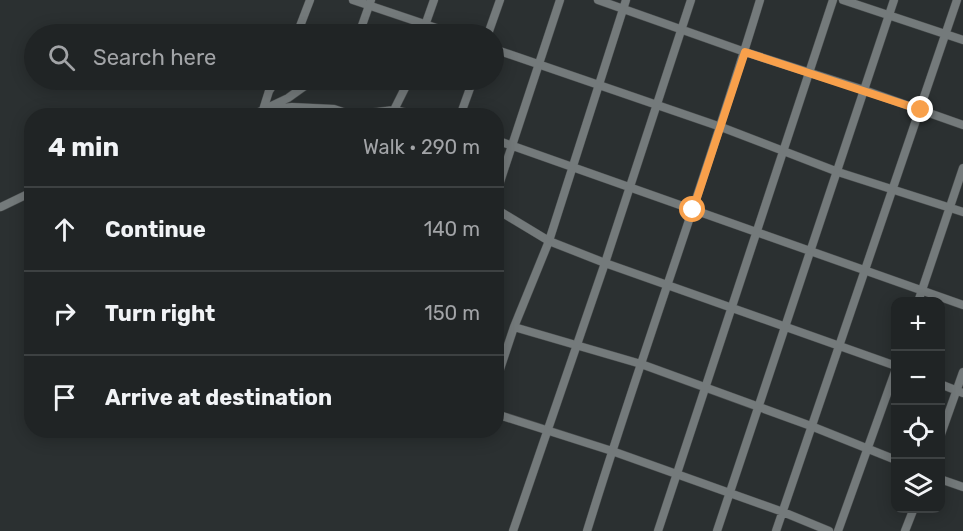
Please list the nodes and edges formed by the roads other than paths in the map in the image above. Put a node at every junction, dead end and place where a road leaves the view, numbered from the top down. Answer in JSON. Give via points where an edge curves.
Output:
{"nodes":[{"id":1,"x":310,"y":0,"type":"edge"},
{"id":2,"x":353,"y":0,"type":"edge"},
{"id":3,"x":434,"y":0,"type":"edge"},
{"id":4,"x":500,"y":0,"type":"edge"},
{"id":5,"x":560,"y":0,"type":"edge"},
{"id":6,"x":598,"y":0,"type":"edge"},
{"id":7,"x":626,"y":0,"type":"edge"},
{"id":8,"x":691,"y":0,"type":"edge"},
{"id":9,"x":760,"y":0,"type":"edge"},
{"id":10,"x":833,"y":0,"type":"edge"},
{"id":11,"x":843,"y":0,"type":"edge"},
{"id":12,"x":894,"y":0,"type":"edge"},
{"id":13,"x":957,"y":0,"type":"edge"},
{"id":14,"x":370,"y":3,"type":"edge"},
{"id":15,"x":623,"y":9,"type":"junction"},
{"id":16,"x":888,"y":17,"type":"junction"},
{"id":17,"x":301,"y":24,"type":"edge"},
{"id":18,"x":363,"y":24,"type":"edge"},
{"id":19,"x":422,"y":24,"type":"edge"},
{"id":20,"x":425,"y":24,"type":"edge"},
{"id":21,"x":492,"y":24,"type":"edge"},
{"id":22,"x":681,"y":30,"type":"junction"},
{"id":23,"x":945,"y":35,"type":"junction"},
{"id":24,"x":963,"y":40,"type":"edge"},
{"id":25,"x":745,"y":52,"type":"junction"},
{"id":26,"x":504,"y":53,"type":"edge"},
{"id":27,"x":539,"y":65,"type":"junction"},
{"id":28,"x":809,"y":72,"type":"junction"},
{"id":29,"x":599,"y":86,"type":"junction"},
{"id":30,"x":270,"y":90,"type":"edge"},
{"id":31,"x":299,"y":90,"type":"edge"},
{"id":32,"x":404,"y":90,"type":"edge"},
{"id":33,"x":469,"y":90,"type":"edge"},
{"id":34,"x":864,"y":90,"type":"junction"},
{"id":35,"x":657,"y":105,"type":"junction"},
{"id":36,"x":264,"y":108,"type":"edge"},
{"id":37,"x":267,"y":108,"type":"edge"},
{"id":38,"x":282,"y":108,"type":"edge"},
{"id":39,"x":306,"y":108,"type":"edge"},
{"id":40,"x":395,"y":108,"type":"edge"},
{"id":41,"x":463,"y":108,"type":"edge"},
{"id":42,"x":921,"y":110,"type":"junction"},
{"id":43,"x":963,"y":125,"type":"edge"},
{"id":44,"x":721,"y":127,"type":"junction"},
{"id":45,"x":504,"y":143,"type":"edge"},
{"id":46,"x":512,"y":146,"type":"junction"},
{"id":47,"x":783,"y":150,"type":"junction"},
{"id":48,"x":574,"y":167,"type":"junction"},
{"id":49,"x":963,"y":168,"type":"edge"},
{"id":50,"x":504,"y":170,"type":"edge"},
{"id":51,"x":838,"y":172,"type":"junction"},
{"id":52,"x":630,"y":188,"type":"junction"},
{"id":53,"x":893,"y":190,"type":"junction"},
{"id":54,"x":24,"y":196,"type":"edge"},
{"id":55,"x":950,"y":206,"type":"junction"},
{"id":56,"x":1,"y":207,"type":"edge"},
{"id":57,"x":693,"y":210,"type":"junction"},
{"id":58,"x":963,"y":212,"type":"edge"},
{"id":59,"x":504,"y":214,"type":"edge"},
{"id":60,"x":757,"y":233,"type":"junction"},
{"id":61,"x":549,"y":241,"type":"junction"},
{"id":62,"x":811,"y":252,"type":"junction"},
{"id":63,"x":605,"y":263,"type":"junction"},
{"id":64,"x":866,"y":271,"type":"junction"},
{"id":65,"x":668,"y":284,"type":"junction"},
{"id":66,"x":922,"y":290,"type":"junction"},
{"id":67,"x":920,"y":297,"type":"edge"},
{"id":68,"x":963,"y":305,"type":"edge"},
{"id":69,"x":734,"y":307,"type":"junction"},
{"id":70,"x":786,"y":326,"type":"junction"},
{"id":71,"x":514,"y":327,"type":"junction"},
{"id":72,"x":576,"y":345,"type":"junction"},
{"id":73,"x":839,"y":346,"type":"junction"},
{"id":74,"x":504,"y":357,"type":"edge"},
{"id":75,"x":641,"y":364,"type":"junction"},
{"id":76,"x":891,"y":366,"type":"edge"},
{"id":77,"x":963,"y":372,"type":"edge"},
{"id":78,"x":891,"y":382,"type":"edge"},
{"id":79,"x":945,"y":386,"type":"edge"},
{"id":80,"x":706,"y":389,"type":"junction"},
{"id":81,"x":960,"y":392,"type":"edge"},
{"id":82,"x":758,"y":408,"type":"junction"},
{"id":83,"x":504,"y":416,"type":"edge"},
{"id":84,"x":811,"y":426,"type":"junction"},
{"id":85,"x":945,"y":426,"type":"edge"},
{"id":86,"x":548,"y":430,"type":"junction"},
{"id":87,"x":868,"y":448,"type":"junction"},
{"id":88,"x":612,"y":451,"type":"junction"},
{"id":89,"x":894,"y":459,"type":"edge"},
{"id":90,"x":677,"y":475,"type":"junction"},
{"id":91,"x":945,"y":481,"type":"edge"},
{"id":92,"x":963,"y":487,"type":"edge"},
{"id":93,"x":730,"y":493,"type":"junction"},
{"id":94,"x":783,"y":512,"type":"junction"},
{"id":95,"x":912,"y":513,"type":"edge"},
{"id":96,"x":513,"y":531,"type":"edge"},
{"id":97,"x":587,"y":531,"type":"edge"},
{"id":98,"x":658,"y":531,"type":"edge"},
{"id":99,"x":717,"y":531,"type":"edge"},
{"id":100,"x":776,"y":531,"type":"edge"},
{"id":101,"x":829,"y":531,"type":"edge"},
{"id":102,"x":838,"y":531,"type":"edge"},
{"id":103,"x":906,"y":531,"type":"edge"}],
"edges":[{"from":1,"to":17,"type":"street"},
{"from":2,"to":14,"type":"street"},
{"from":3,"to":20,"type":"street"},
{"from":4,"to":21,"type":"street"},
{"from":5,"to":27,"type":"street"},
{"from":6,"to":15,"type":"street"},
{"from":7,"to":15,"type":"street"},
{"from":8,"to":22,"type":"street"},
{"from":9,"to":25,"type":"street"},
{"from":10,"to":28,"type":"street"},
{"from":11,"to":16,"type":"street"},
{"from":12,"to":16,"type":"street"},
{"from":13,"to":23,"type":"street"},
{"from":14,"to":18,"type":"street"},
{"from":14,"to":19,"type":"street"},
{"from":15,"to":22,"type":"street"},
{"from":15,"to":29,"type":"street"},
{"from":16,"to":23,"type":"street"},
{"from":16,"to":34,"type":"street"},
{"from":22,"to":25,"type":"street"},
{"from":22,"to":35,"type":"street"},
{"from":23,"to":24,"type":"street"},
{"from":23,"to":42,"type":"street"},
{"from":25,"to":28,"type":"street"},
{"from":25,"to":44,"type":"street"},
{"from":26,"to":27,"type":"street"},
{"from":27,"to":29,"type":"street"},
{"from":27,"to":46,"type":"street"},
{"from":28,"to":34,"type":"street"},
{"from":28,"to":47,"type":"street"},
{"from":29,"to":35,"type":"street"},
{"from":29,"to":48,"type":"street"},
{"from":30,"to":36,"type":"street"},
{"from":31,"to":37,"type":"street"},
{"from":32,"to":40,"type":"street"},
{"from":33,"to":41,"type":"street"},
{"from":34,"to":42,"type":"street"},
{"from":34,"to":51,"type":"street"},
{"from":35,"to":44,"type":"street"},
{"from":35,"to":52,"type":"street"},
{"from":38,"to":39,"type":"street"},
{"from":42,"to":43,"type":"street"},
{"from":42,"to":53,"type":"street"},
{"from":44,"to":47,"type":"street"},
{"from":44,"to":57,"type":"street"},
{"from":45,"to":46,"type":"street"},
{"from":46,"to":48,"type":"street"},
{"from":46,"to":50,"type":"street"},
{"from":47,"to":51,"type":"street"},
{"from":47,"to":60,"type":"street"},
{"from":48,"to":52,"type":"street"},
{"from":48,"to":61,"type":"street"},
{"from":49,"to":55,"type":"street"},
{"from":51,"to":53,"type":"street"},
{"from":51,"to":62,"type":"street"},
{"from":52,"to":57,"type":"street"},
{"from":52,"to":63,"type":"street"},
{"from":53,"to":55,"type":"street"},
{"from":53,"to":64,"type":"street"},
{"from":54,"to":56,"type":"street"},
{"from":55,"to":58,"type":"street"},
{"from":55,"to":66,"type":"street"},
{"from":57,"to":60,"type":"street"},
{"from":57,"to":65,"type":"street"},
{"from":59,"to":61,"type":"street"},
{"from":60,"to":62,"type":"street"},
{"from":60,"to":69,"type":"street"},
{"from":61,"to":63,"type":"street"},
{"from":61,"to":71,"type":"street"},
{"from":62,"to":64,"type":"street"},
{"from":62,"to":70,"type":"street"},
{"from":63,"to":65,"type":"street"},
{"from":63,"to":72,"type":"street"},
{"from":64,"to":66,"type":"street"},
{"from":64,"to":73,"type":"street"},
{"from":65,"to":69,"type":"street"},
{"from":65,"to":75,"type":"street"},
{"from":66,"to":67,"type":"street"},
{"from":66,"to":68,"type":"street"},
{"from":69,"to":70,"type":"street"},
{"from":69,"to":80,"type":"street"},
{"from":70,"to":73,"type":"street"},
{"from":70,"to":82,"type":"street"},
{"from":71,"to":72,"type":"street"},
{"from":71,"to":74,"type":"street"},
{"from":72,"to":75,"type":"street"},
{"from":72,"to":86,"type":"street"},
{"from":73,"to":76,"type":"street"},
{"from":73,"to":84,"type":"street"},
{"from":75,"to":80,"type":"street"},
{"from":75,"to":88,"type":"street"},
{"from":77,"to":81,"type":"street"},
{"from":78,"to":87,"type":"street"},
{"from":79,"to":81,"type":"street"},
{"from":80,"to":82,"type":"street"},
{"from":80,"to":90,"type":"street"},
{"from":81,"to":85,"type":"street"},
{"from":82,"to":84,"type":"street"},
{"from":82,"to":93,"type":"street"},
{"from":83,"to":86,"type":"street"},
{"from":84,"to":87,"type":"street"},
{"from":84,"to":94,"type":"street"},
{"from":86,"to":88,"type":"street"},
{"from":86,"to":96,"type":"street"},
{"from":87,"to":89,"type":"street"},
{"from":87,"to":102,"type":"street"},
{"from":88,"to":90,"type":"street"},
{"from":88,"to":97,"type":"street"},
{"from":90,"to":93,"type":"street"},
{"from":90,"to":98,"type":"street"},
{"from":91,"to":92,"type":"street"},
{"from":93,"to":94,"type":"street"},
{"from":93,"to":99,"type":"street"},
{"from":94,"to":100,"type":"street"},
{"from":94,"to":101,"type":"street"},
{"from":95,"to":103,"type":"street"}]}
